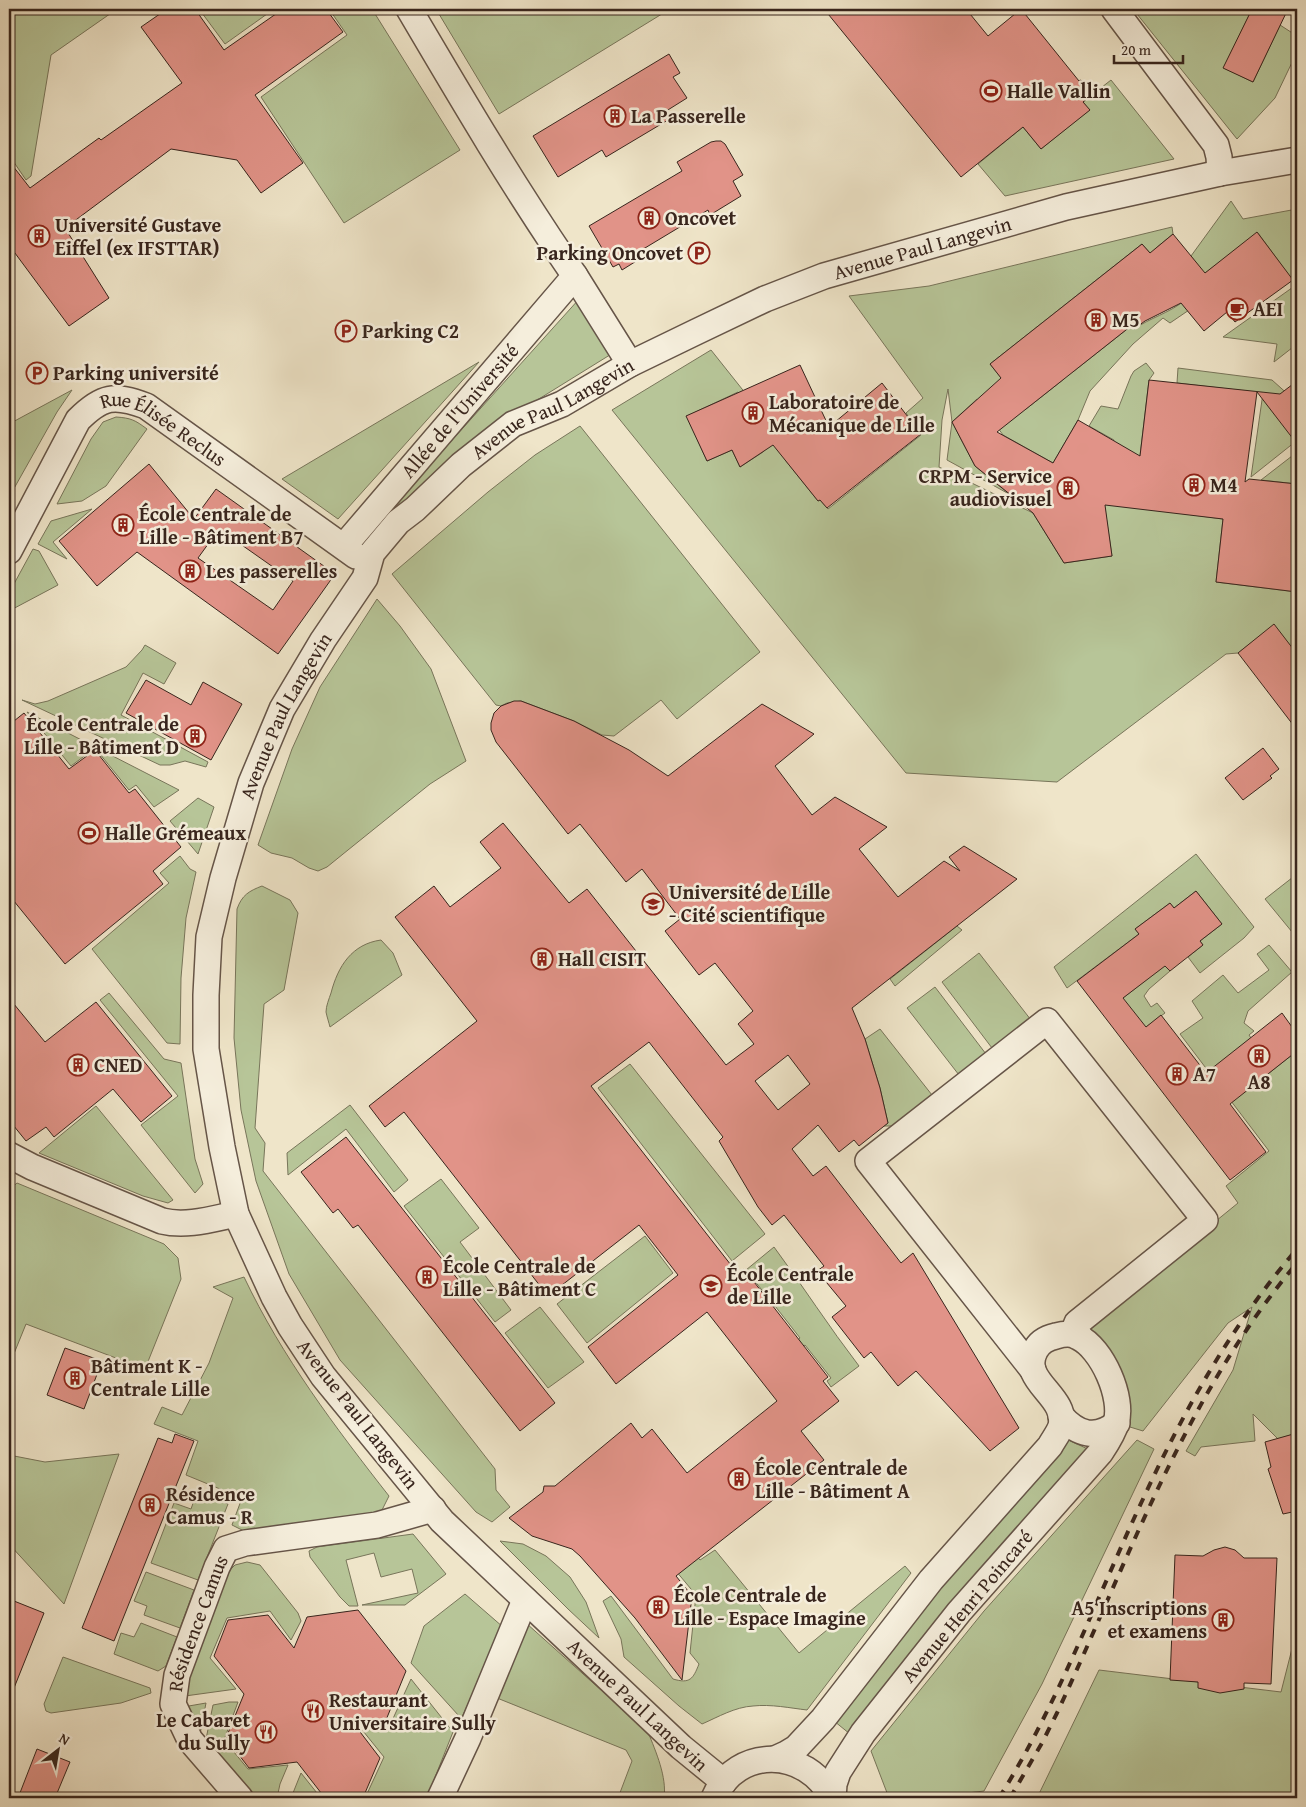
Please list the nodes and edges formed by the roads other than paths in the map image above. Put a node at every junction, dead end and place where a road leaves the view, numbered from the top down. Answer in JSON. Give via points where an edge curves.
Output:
{"nodes":[{"id":1,"x":409,"y":9,"type":"edge"},
{"id":2,"x":1114,"y":9,"type":"edge"},
{"id":3,"x":1297,"y":160,"type":"edge"},
{"id":4,"x":1220,"y":173,"type":"junction"},
{"id":5,"x":575,"y":276,"type":"junction"},
{"id":6,"x":630,"y":364,"type":"junction"},
{"id":7,"x":344,"y":546,"type":"junction"},
{"id":8,"x":9,"y":551,"type":"edge"},
{"id":9,"x":367,"y":566,"type":"junction"},
{"id":10,"x":9,"y":1155,"type":"edge"},
{"id":11,"x":236,"y":1214,"type":"junction"},
{"id":12,"x":1080,"y":1337,"type":"junction"},
{"id":13,"x":1032,"y":1370,"type":"junction"},
{"id":14,"x":1060,"y":1416,"type":"junction"},
{"id":15,"x":1117,"y":1423,"type":"junction"},
{"id":16,"x":433,"y":1509,"type":"junction"},
{"id":17,"x":525,"y":1600,"type":"junction"},
{"id":18,"x":775,"y":1759,"type":"junction"},
{"id":19,"x":719,"y":1790,"type":"edge"},
{"id":20,"x":240,"y":1798,"type":"edge"},
{"id":21,"x":440,"y":1798,"type":"edge"},
{"id":22,"x":832,"y":1798,"type":"edge"}],
"edges":[{"from":1,"to":5,"type":"street","via":[[485,138]]},
{"from":2,"to":4,"type":"street","via":[[1216,145]]},
{"from":3,"to":4,"type":"street","name":"Avenue Paul Langevin"},
{"from":4,"to":6,"type":"street","name":"Avenue Paul Langevin","via":[[1066,207],[824,276],[765,299]]},
{"from":5,"to":6,"type":"street"},
{"from":5,"to":7,"type":"street","name":"Allée de l'Université"},
{"from":6,"to":9,"type":"street","name":"Avenue Paul Langevin","via":[[562,404],[513,424],[494,438],[398,522],[372,553]]},
{"from":7,"to":8,"type":"street","name":"Rue Élisée Reclus","via":[[146,406],[126,399],[107,399],[91,406],[78,420]]},
{"from":7,"to":9,"type":"street","name":"Rue Élisée Reclus"},
{"from":9,"to":11,"type":"street","name":"Avenue Paul Langevin","via":[[365,578],[282,709],[251,783],[209,937],[206,1049]]},
{"from":10,"to":11,"type":"street","via":[[162,1221],[185,1223]]},
{"from":11,"to":16,"type":"street","name":"Avenue Paul Langevin","via":[[274,1297],[323,1376]]},
{"from":12,"to":13,"type":"street","via":[[1062,1334],[1041,1342],[1034,1352]]},
{"from":12,"to":13,"type":"street","via":[[1077,1323],[1205,1220],[1047,1021],[868,1161]]},
{"from":12,"to":15,"type":"street","name":"Avenue Henri Poincaré","via":[[1094,1350],[1111,1380],[1117,1396]]},
{"from":13,"to":14,"type":"street","via":[[1056,1404]]},
{"from":14,"to":15,"type":"street","via":[[1088,1434],[1105,1431]]},
{"from":14,"to":18,"type":"street","name":"Avenue Henri Poincaré","via":[[1061,1426],[1050,1446],[931,1580],[823,1719],[796,1748]]},
{"from":15,"to":22,"type":"street","name":"Avenue Henri Poincaré","via":[[1100,1453],[960,1612],[852,1747],[838,1772]]},
{"from":16,"to":17,"type":"street","name":"Avenue Paul Langevin"},
{"from":16,"to":20,"type":"street","name":"Résidence Camus","via":[[377,1524],[245,1543],[226,1549],[177,1675],[173,1704],[190,1740]]},
{"from":17,"to":19,"type":"street","name":"Avenue Paul Langevin","via":[[707,1770]]},
{"from":17,"to":21,"type":"street"},
{"from":18,"to":19,"type":"street","via":[[746,1765],[734,1772]]},
{"from":18,"to":22,"type":"street","via":[[796,1763],[809,1770],[820,1779]]}]}
